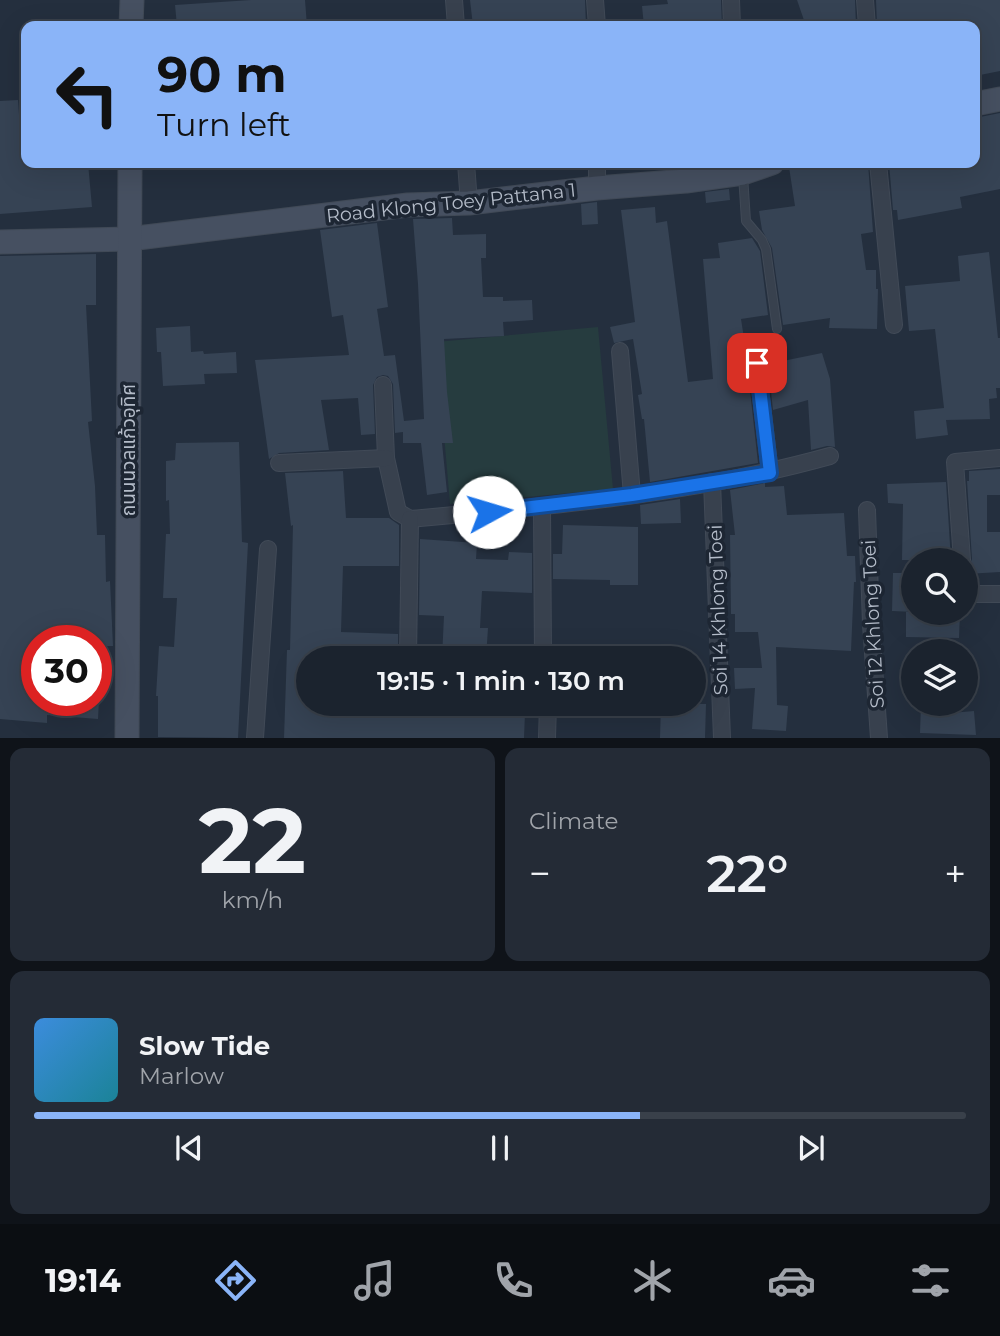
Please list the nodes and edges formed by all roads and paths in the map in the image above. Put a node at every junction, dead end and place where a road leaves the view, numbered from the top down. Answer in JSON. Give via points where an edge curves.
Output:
{"nodes":[{"id":1,"x":132,"y":0,"type":"edge"},
{"id":2,"x":454,"y":0,"type":"edge"},
{"id":3,"x":595,"y":0,"type":"edge"},
{"id":4,"x":731,"y":0,"type":"edge"},
{"id":5,"x":864,"y":0,"type":"edge"},
{"id":6,"x":131,"y":21,"type":"edge"},
{"id":7,"x":456,"y":21,"type":"edge"},
{"id":8,"x":597,"y":21,"type":"edge"},
{"id":9,"x":732,"y":21,"type":"edge"},
{"id":10,"x":866,"y":21,"type":"edge"},
{"id":11,"x":1000,"y":99,"type":"edge"},
{"id":12,"x":980,"y":103,"type":"edge"},
{"id":13,"x":130,"y":168,"type":"edge"},
{"id":14,"x":466,"y":168,"type":"edge"},
{"id":15,"x":597,"y":168,"type":"edge"},
{"id":16,"x":743,"y":168,"type":"edge"},
{"id":17,"x":878,"y":168,"type":"edge"},
{"id":18,"x":597,"y":188,"type":"junction"},
{"id":19,"x":469,"y":203,"type":"junction"},
{"id":20,"x":129,"y":239,"type":"junction"},
{"id":21,"x":0,"y":242,"type":"edge"},
{"id":22,"x":894,"y":325,"type":"dead end"},
{"id":23,"x":777,"y":329,"type":"dead end"},
{"id":24,"x":620,"y":351,"type":"dead end"},
{"id":25,"x":757,"y":363,"type":"dead end"},
{"id":26,"x":383,"y":385,"type":"dead end"},
{"id":27,"x":830,"y":456,"type":"dead end"},
{"id":28,"x":386,"y":458,"type":"junction"},
{"id":29,"x":1000,"y":458,"type":"edge"},
{"id":30,"x":279,"y":463,"type":"dead end"},
{"id":31,"x":770,"y":473,"type":"junction"},
{"id":32,"x":712,"y":482,"type":"junction"},
{"id":33,"x":632,"y":495,"type":"junction"},
{"id":34,"x":542,"y":506,"type":"junction"},
{"id":35,"x":867,"y":510,"type":"dead end"},
{"id":36,"x":410,"y":519,"type":"junction"},
{"id":37,"x":961,"y":548,"type":"edge"},
{"id":38,"x":268,"y":549,"type":"dead end"},
{"id":39,"x":978,"y":594,"type":"edge"},
{"id":40,"x":1000,"y":594,"type":"edge"},
{"id":41,"x":408,"y":646,"type":"edge"},
{"id":42,"x":542,"y":646,"type":"edge"},
{"id":43,"x":548,"y":716,"type":"edge"},
{"id":44,"x":127,"y":737,"type":"edge"},
{"id":45,"x":255,"y":737,"type":"edge"},
{"id":46,"x":547,"y":737,"type":"edge"},
{"id":47,"x":722,"y":737,"type":"edge"},
{"id":48,"x":879,"y":737,"type":"edge"}],
"edges":[{"from":1,"to":6,"type":"street"},
{"from":2,"to":7,"type":"street"},
{"from":3,"to":8,"type":"street"},
{"from":4,"to":9,"type":"street"},
{"from":5,"to":10,"type":"street"},
{"from":11,"to":12,"type":"street"},
{"from":13,"to":20,"type":"street","name":"ถนนนวลแก้วอุทิศ"},
{"from":14,"to":19,"type":"street"},
{"from":15,"to":18,"type":"street"},
{"from":16,"to":18,"type":"street","name":"Road Klong Toey Pattana 1","via":[[686,181]]},
{"from":16,"to":23,"type":"lane","via":[[746,221],[766,249]]},
{"from":17,"to":22,"type":"street"},
{"from":18,"to":19,"type":"street","name":"Road Klong Toey Pattana 1"},
{"from":19,"to":20,"type":"street","name":"Road Klong Toey Pattana 1","via":[[408,205]]},
{"from":20,"to":21,"type":"street","name":"Road Klong Toey Pattana 1"},
{"from":20,"to":44,"type":"street","name":"ถนนนวลแก้วอุทิศ"},
{"from":24,"to":33,"type":"street"},
{"from":25,"to":31,"type":"street"},
{"from":26,"to":28,"type":"street"},
{"from":27,"to":31,"type":"street"},
{"from":28,"to":30,"type":"street"},
{"from":28,"to":36,"type":"street","via":[[398,512]]},
{"from":29,"to":37,"type":"street","via":[[955,462]]},
{"from":31,"to":32,"type":"street"},
{"from":32,"to":33,"type":"street"},
{"from":32,"to":47,"type":"street","name":"Soi 14 Khlong Toei"},
{"from":33,"to":34,"type":"street"},
{"from":34,"to":36,"type":"street"},
{"from":34,"to":42,"type":"street"},
{"from":35,"to":48,"type":"street","name":"Soi 12 Khlong Toei"},
{"from":36,"to":41,"type":"street"},
{"from":38,"to":45,"type":"street"},
{"from":39,"to":40,"type":"street"},
{"from":43,"to":46,"type":"street"}]}
